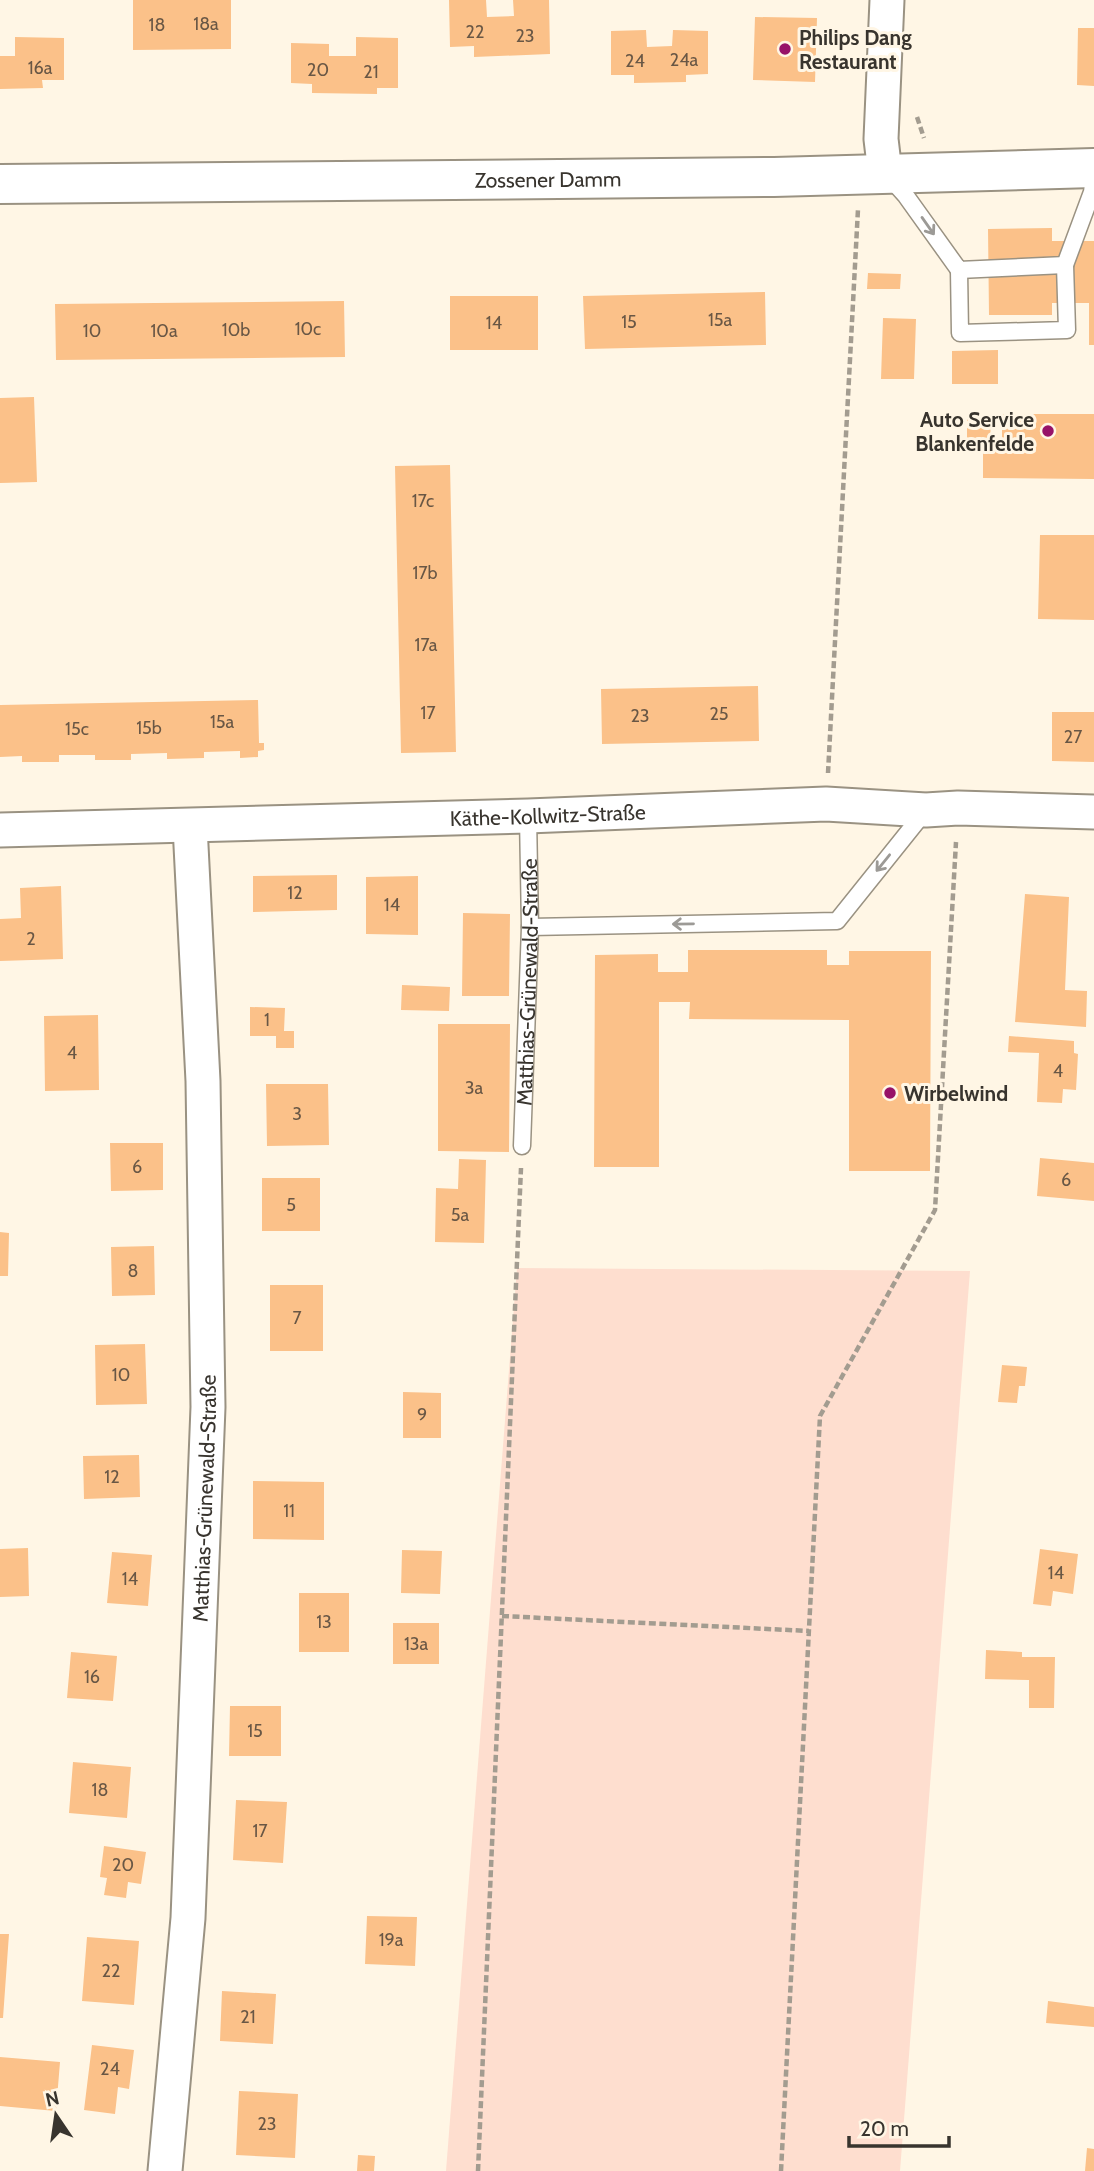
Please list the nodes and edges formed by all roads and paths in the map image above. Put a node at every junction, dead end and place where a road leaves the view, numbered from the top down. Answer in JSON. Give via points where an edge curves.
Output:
{"nodes":[{"id":1,"x":887,"y":0,"type":"edge"},
{"id":2,"x":1094,"y":168,"type":"edge"},
{"id":3,"x":885,"y":173,"type":"junction"},
{"id":4,"x":1094,"y":177,"type":"edge"},
{"id":5,"x":0,"y":184,"type":"edge"},
{"id":6,"x":858,"y":204,"type":"dead end"},
{"id":7,"x":1065,"y":265,"type":"junction"},
{"id":8,"x":959,"y":270,"type":"junction"},
{"id":9,"x":826,"y":804,"type":"junction"},
{"id":10,"x":942,"y":809,"type":"junction"},
{"id":11,"x":1094,"y":813,"type":"edge"},
{"id":12,"x":528,"y":816,"type":"junction"},
{"id":13,"x":190,"y":826,"type":"junction"},
{"id":14,"x":0,"y":830,"type":"edge"},
{"id":15,"x":530,"y":927,"type":"junction"},
{"id":16,"x":522,"y":1146,"type":"joint"},
{"id":17,"x":502,"y":1616,"type":"junction"},
{"id":18,"x":809,"y":1631,"type":"junction"},
{"id":19,"x":165,"y":2171,"type":"edge"},
{"id":20,"x":478,"y":2171,"type":"edge"},
{"id":21,"x":781,"y":2171,"type":"edge"}],
"edges":[{"from":1,"to":3,"type":"street","via":[[881,139]]},
{"from":2,"to":3,"type":"main road","name":"Zossener Damm"},
{"from":3,"to":5,"type":"main road","name":"Zossener Damm"},
{"from":3,"to":8,"type":"lane","one_way":true},
{"from":4,"to":7,"type":"lane"},
{"from":6,"to":9,"type":"path"},
{"from":7,"to":8,"type":"lane"},
{"from":7,"to":8,"type":"lane","via":[[1067,330],[960,333]]},
{"from":9,"to":10,"type":"street","name":"Käthe-Kollwitz-Straße"},
{"from":9,"to":12,"type":"street","name":"Käthe-Kollwitz-Straße"},
{"from":10,"to":11,"type":"street","name":"Käthe-Kollwitz-Straße"},
{"from":10,"to":15,"type":"lane","one_way":true,"via":[[837,920]]},
{"from":10,"to":18,"type":"path","via":[[935,1210],[820,1416]]},
{"from":12,"to":13,"type":"street","name":"Käthe-Kollwitz-Straße"},
{"from":12,"to":15,"type":"lane","name":"Matthias-Grünewald-Straße"},
{"from":13,"to":14,"type":"street","name":"Käthe-Kollwitz-Straße"},
{"from":13,"to":19,"type":"street","name":"Matthias-Grünewald-Straße","via":[[202,1081],[208,1407],[188,1918]]},
{"from":15,"to":16,"type":"lane","name":"Matthias-Grünewald-Straße"},
{"from":16,"to":17,"type":"path"},
{"from":17,"to":18,"type":"path"},
{"from":17,"to":20,"type":"path"},
{"from":18,"to":21,"type":"path"}]}
